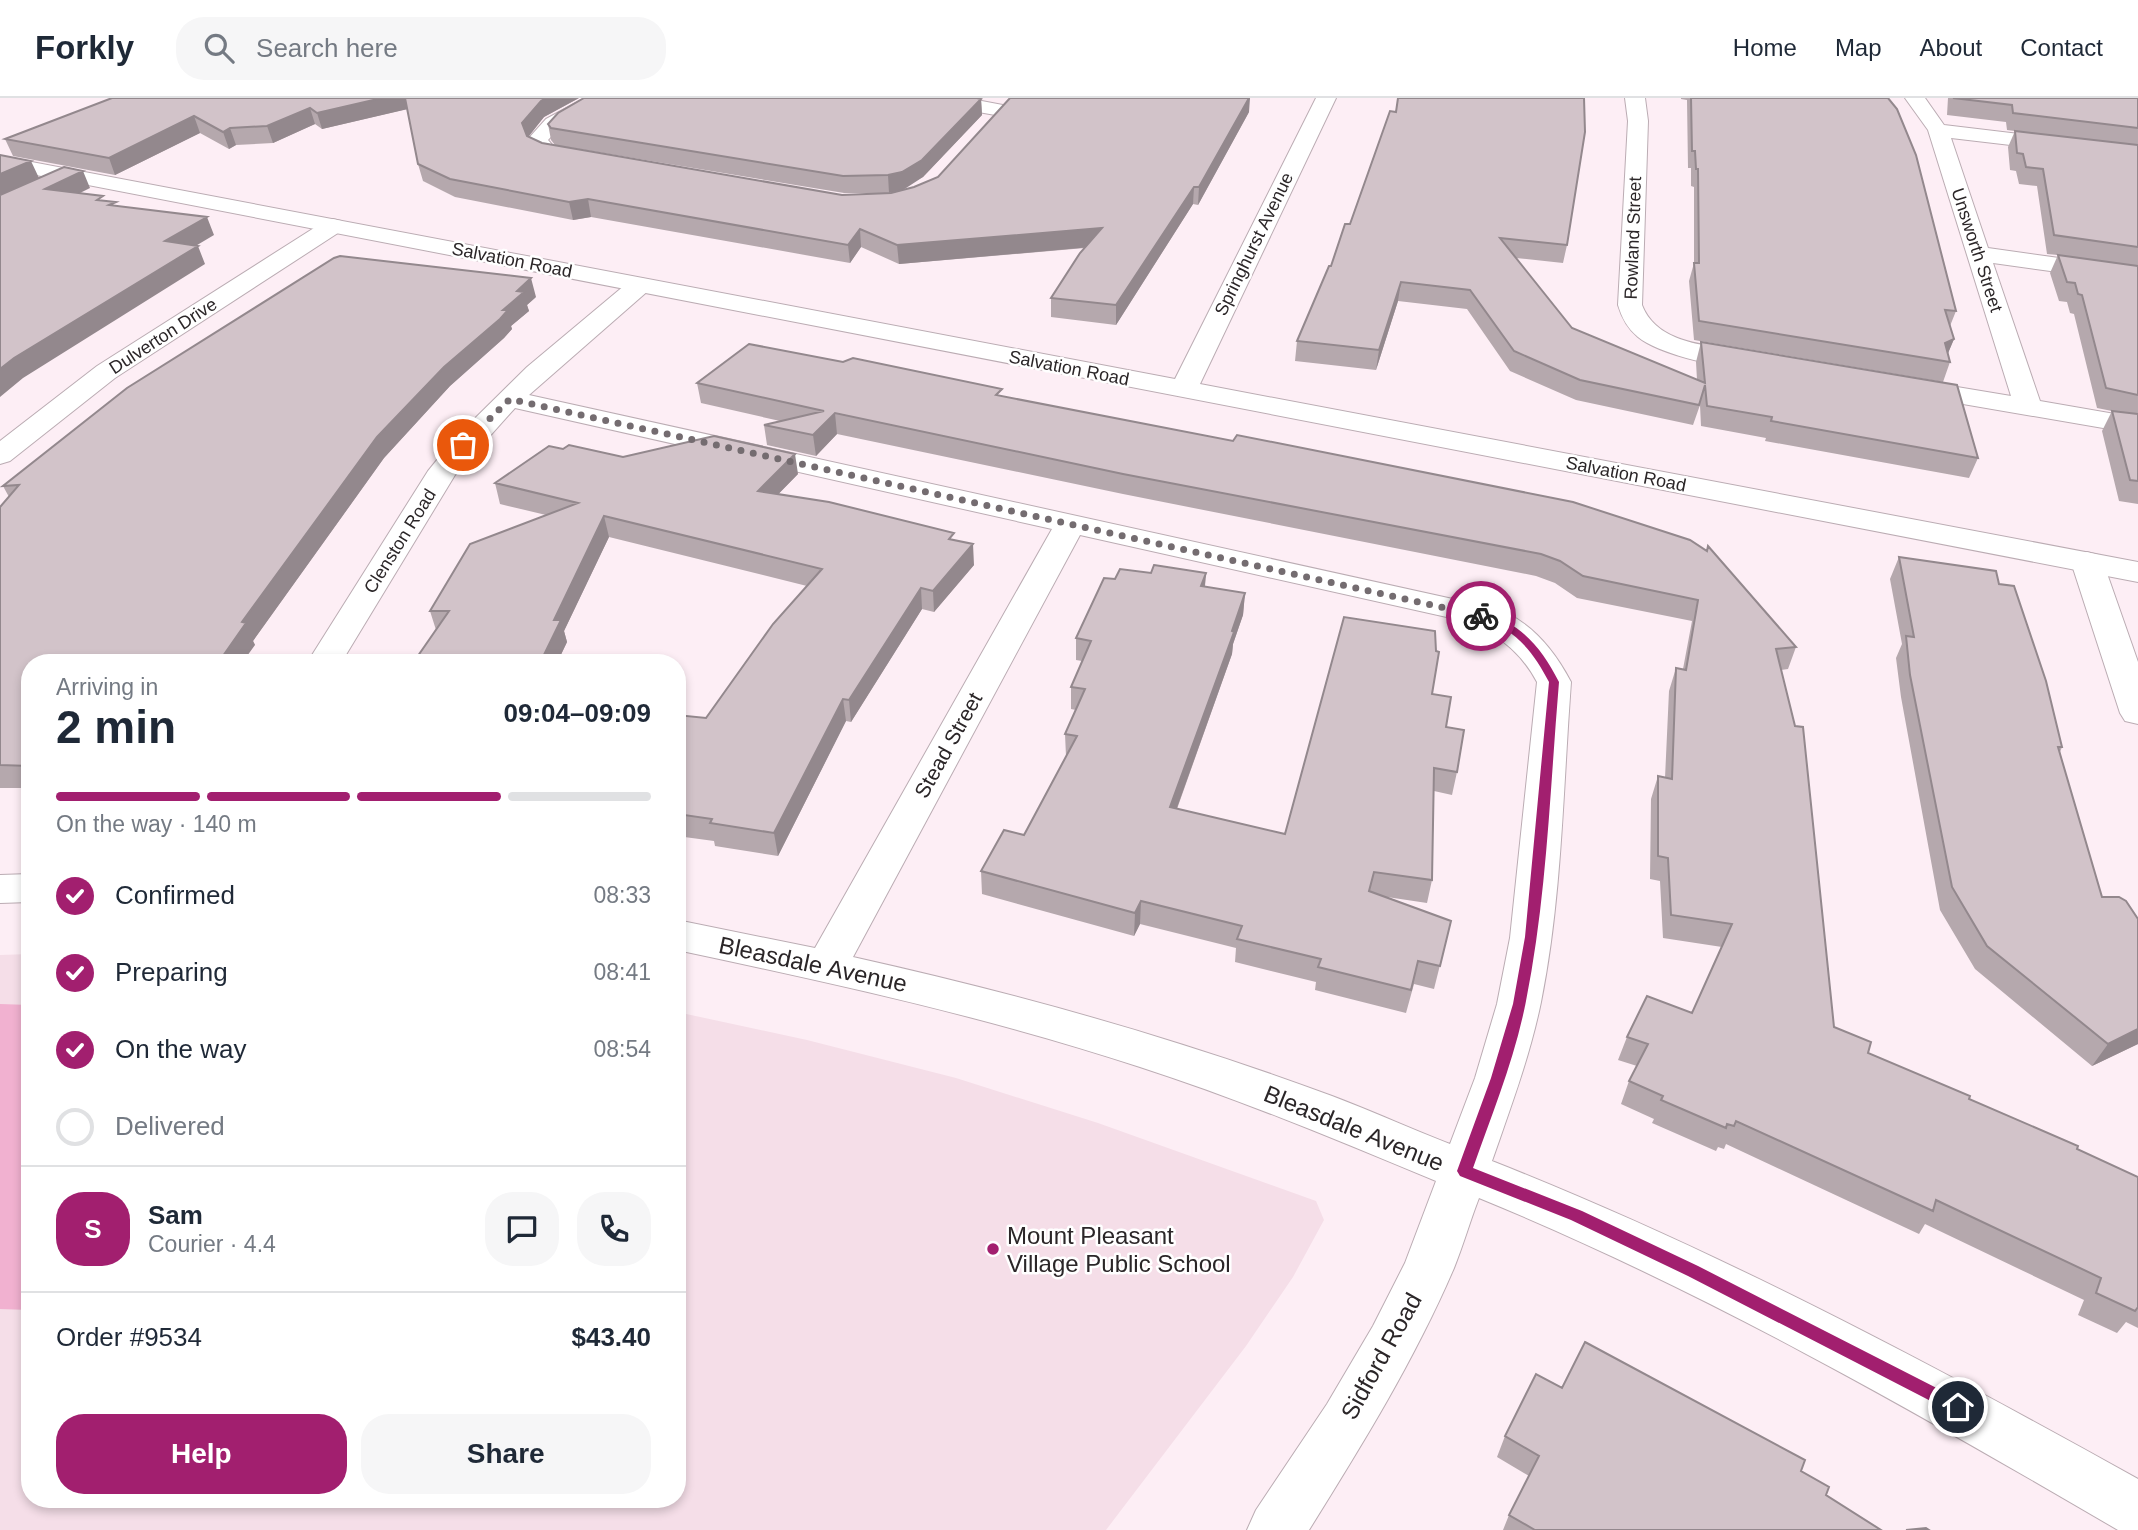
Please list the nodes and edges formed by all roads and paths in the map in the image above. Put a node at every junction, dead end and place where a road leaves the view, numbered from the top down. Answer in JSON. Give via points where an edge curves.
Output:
{"nodes":[{"id":1,"x":600,"y":98,"type":"edge"},
{"id":2,"x":933,"y":98,"type":"edge"},
{"id":3,"x":1326,"y":98,"type":"edge"},
{"id":4,"x":1634,"y":98,"type":"edge"},
{"id":5,"x":1915,"y":98,"type":"edge"},
{"id":6,"x":1006,"y":104,"type":"edge"},
{"id":7,"x":983,"y":130,"type":"edge"},
{"id":8,"x":1938,"y":130,"type":"junction"},
{"id":9,"x":2138,"y":154,"type":"edge"},
{"id":10,"x":0,"y":162,"type":"edge"},
{"id":11,"x":598,"y":162,"type":"edge"},
{"id":12,"x":66,"y":175,"type":"junction"},
{"id":13,"x":35,"y":190,"type":"edge"},
{"id":14,"x":333,"y":226,"type":"junction"},
{"id":15,"x":1979,"y":254,"type":"junction"},
{"id":16,"x":2138,"y":276,"type":"edge"},
{"id":17,"x":640,"y":285,"type":"junction"},
{"id":18,"x":1769,"y":364,"type":"edge"},
{"id":19,"x":1892,"y":384,"type":"edge"},
{"id":20,"x":1182,"y":390,"type":"junction"},
{"id":21,"x":510,"y":399,"type":"junction"},
{"id":22,"x":2028,"y":407,"type":"junction"},
{"id":23,"x":2138,"y":426,"type":"edge"},
{"id":24,"x":0,"y":455,"type":"edge"},
{"id":25,"x":1070,"y":525,"type":"junction"},
{"id":26,"x":2087,"y":562,"type":"junction"},
{"id":27,"x":2138,"y":572,"type":"edge"},
{"id":28,"x":330,"y":654,"type":"edge"},
{"id":29,"x":2138,"y":713,"type":"edge"},
{"id":30,"x":21,"y":888,"type":"edge"},
{"id":31,"x":0,"y":889,"type":"edge"},
{"id":32,"x":686,"y":937,"type":"edge"},
{"id":33,"x":827,"y":965,"type":"junction"},
{"id":34,"x":1465,"y":1171,"type":"junction"},
{"id":35,"x":2138,"y":1510,"type":"edge"},
{"id":36,"x":1276,"y":1530,"type":"edge"}],
"edges":[{"from":1,"to":11,"type":"street","via":[[552,123],[538,139],[547,152]]},
{"from":2,"to":6,"type":"street"},
{"from":3,"to":20,"type":"street","name":"Springhurst Avenue"},
{"from":4,"to":18,"type":"street","name":"Rowland Street","via":[[1638,121],[1632,316],[1645,330],[1671,344]]},
{"from":5,"to":8,"type":"street","name":"Unsworth Street"},
{"from":6,"to":7,"type":"street"},
{"from":8,"to":9,"type":"street"},
{"from":8,"to":15,"type":"street","name":"Unsworth Street"},
{"from":10,"to":12,"type":"street","name":"Salvation Road"},
{"from":12,"to":13,"type":"street"},
{"from":12,"to":14,"type":"street","name":"Salvation Road"},
{"from":14,"to":17,"type":"street","name":"Salvation Road"},
{"from":14,"to":24,"type":"street","name":"Dulverton Drive","via":[[106,372]]},
{"from":15,"to":16,"type":"street"},
{"from":15,"to":22,"type":"street","name":"Unsworth Street"},
{"from":17,"to":20,"type":"street","name":"Salvation Road"},
{"from":17,"to":21,"type":"street","name":"Clenston Road"},
{"from":19,"to":22,"type":"street"},
{"from":20,"to":26,"type":"street","name":"Salvation Road"},
{"from":21,"to":25,"type":"street","name":"Sidford Road"},
{"from":21,"to":28,"type":"street","name":"Clenston Road","via":[[443,471]]},
{"from":22,"to":23,"type":"street"},
{"from":25,"to":33,"type":"street","name":"Stead Street"},
{"from":25,"to":34,"type":"street","name":"Sidford Road","via":[[1489,617],[1527,639],[1541,656],[1554,682],[1531,937],[1519,1004]]},
{"from":26,"to":27,"type":"street","name":"Salvation Road"},
{"from":26,"to":29,"type":"street"},
{"from":30,"to":31,"type":"street"},
{"from":32,"to":33,"type":"street","name":"Bleasdale Avenue"},
{"from":33,"to":34,"type":"street","name":"Bleasdale Avenue","via":[[1049,1020],[1180,1062],[1346,1121]]},
{"from":34,"to":35,"type":"street","name":"Bleasdale Avenue","via":[[1576,1216],[1767,1308],[1958,1407]]},
{"from":34,"to":36,"type":"street","name":"Sidford Road","via":[[1429,1268],[1391,1343]]}]}
